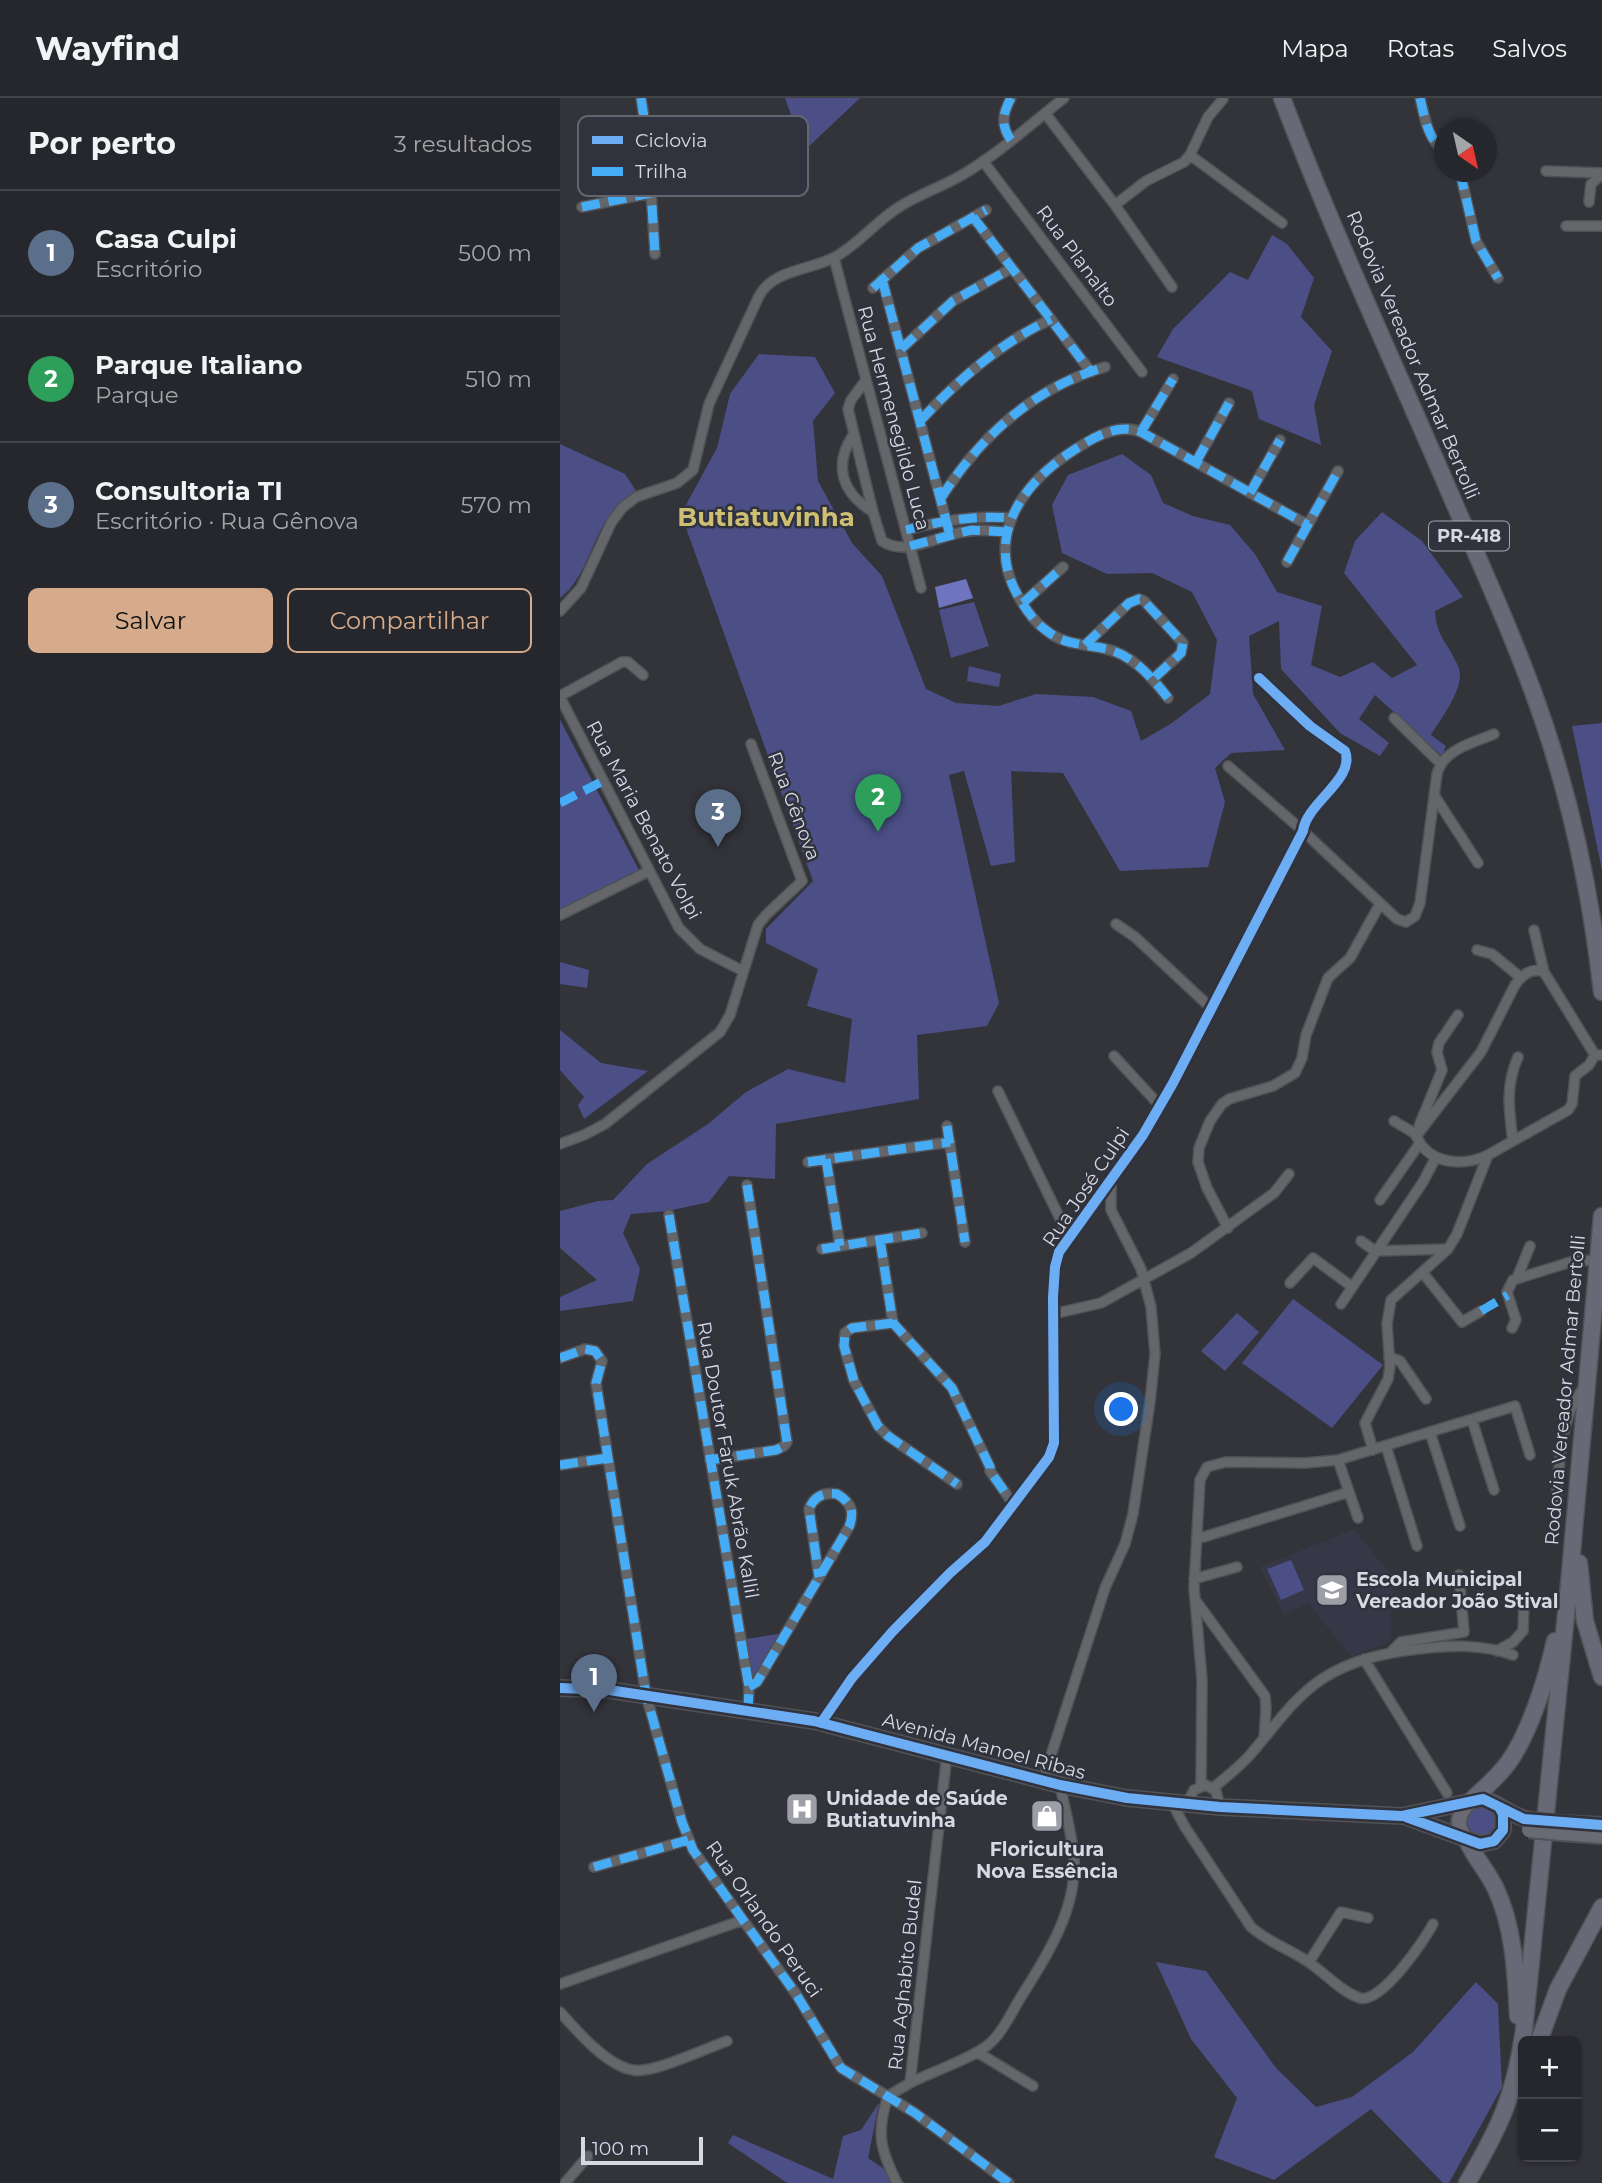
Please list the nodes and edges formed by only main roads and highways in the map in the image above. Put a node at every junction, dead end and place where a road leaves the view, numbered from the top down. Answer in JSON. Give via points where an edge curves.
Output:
{"nodes":[{"id":1,"x":1282,"y":98,"type":"edge"},
{"id":2,"x":1602,"y":992,"type":"edge"},
{"id":3,"x":1602,"y":1216,"type":"edge"},
{"id":4,"x":1575,"y":1512,"type":"junction"},
{"id":5,"x":1569,"y":1585,"type":"junction"},
{"id":6,"x":1602,"y":1677,"type":"edge"},
{"id":7,"x":560,"y":1688,"type":"edge"},
{"id":8,"x":1470,"y":1802,"type":"junction"},
{"id":9,"x":1499,"y":1807,"type":"junction"},
{"id":10,"x":1402,"y":1816,"type":"junction"},
{"id":11,"x":1529,"y":1825,"type":"junction"},
{"id":12,"x":1597,"y":1830,"type":"edge"},
{"id":13,"x":1499,"y":1836,"type":"junction"},
{"id":14,"x":1467,"y":1840,"type":"junction"},
{"id":15,"x":1602,"y":1907,"type":"edge"},
{"id":16,"x":1519,"y":2036,"type":"edge"},
{"id":17,"x":1523,"y":2036,"type":"edge"},
{"id":18,"x":1541,"y":2036,"type":"edge"},
{"id":19,"x":1518,"y":2070,"type":"edge"},
{"id":20,"x":1518,"y":2092,"type":"edge"},
{"id":21,"x":1502,"y":2120,"type":"junction"},
{"id":22,"x":1468,"y":2183,"type":"edge"}],
"edges":[{"from":1,"to":2,"type":"highway","name":"Rodovia Vereador Admar Bertolli","number":"PR-418","via":[[1494,595],[1544,724],[1584,878]]},
{"from":3,"to":4,"type":"highway","name":"Rodovia Vereador Admar Bertolli"},
{"from":4,"to":5,"type":"highway","name":"Rodovia Vereador Admar Bertolli"},
{"from":4,"to":6,"type":"highway","via":[[1583,1608]]},
{"from":5,"to":8,"type":"highway","via":[[1548,1669],[1524,1735],[1506,1766]]},
{"from":5,"to":17,"type":"highway","name":"Rodovia Vereador Admar Bertolli"},
{"from":7,"to":10,"type":"main road","name":"Avenida Manoel Ribas","via":[[646,1695],[821,1723],[1105,1795],[1220,1807]]},
{"from":8,"to":9,"type":"main road","via":[[1483,1799]]},
{"from":8,"to":10,"type":"main road","name":"Avenida Manoel Ribas"},
{"from":8,"to":14,"type":"main road","via":[[1459,1820]]},
{"from":9,"to":11,"type":"main road"},
{"from":9,"to":13,"type":"main road","via":[[1504,1822]]},
{"from":10,"to":14,"type":"main road","name":"Avenida Manoel Ribas"},
{"from":11,"to":12,"type":"main road","bridge":true},
{"from":11,"to":13,"type":"main road"},
{"from":13,"to":14,"type":"main road","via":[[1480,1844]]},
{"from":14,"to":16,"type":"highway","via":[[1495,1887],[1505,1920],[1516,1983]]},
{"from":15,"to":18,"type":"highway","via":[[1563,1980]]},
{"from":19,"to":21,"type":"highway","name":"Rodovia Vereador Admar Bertolli"},
{"from":20,"to":21,"type":"highway"},
{"from":21,"to":22,"type":"highway","name":"Rodovia Vereador Admar Bertolli"}]}
